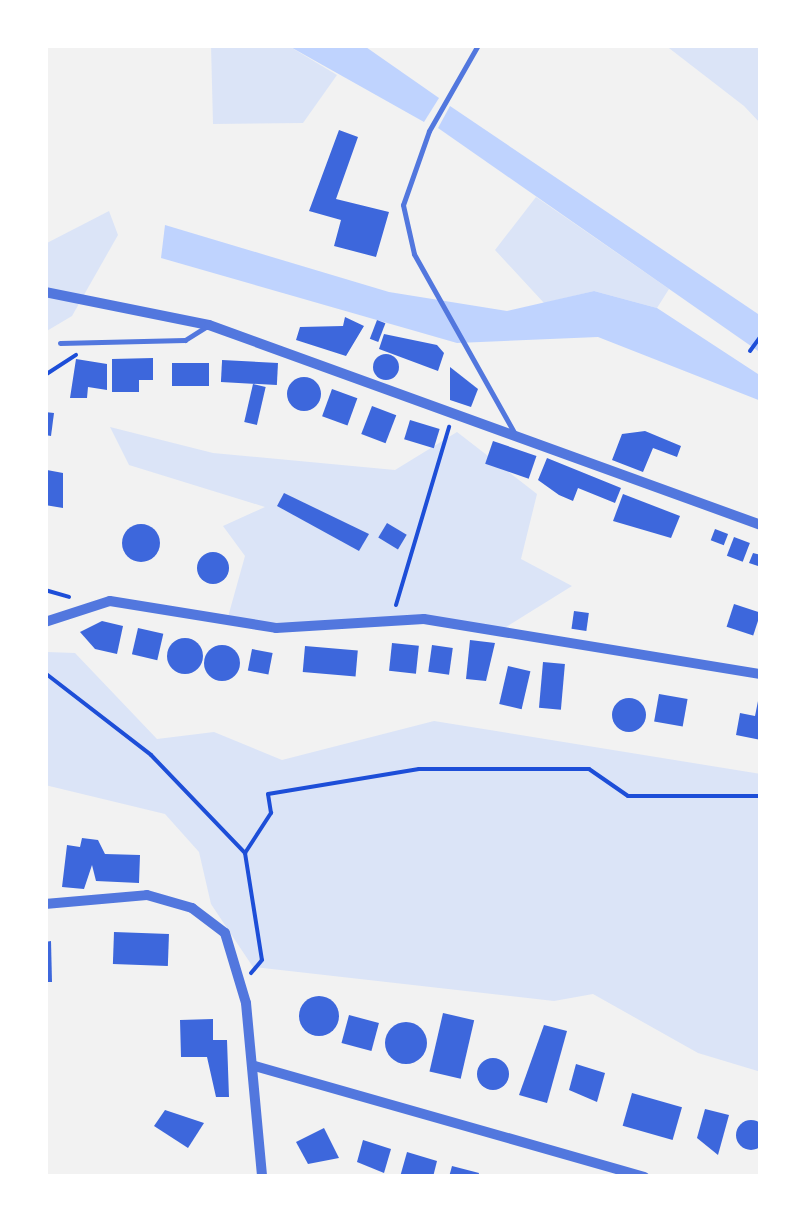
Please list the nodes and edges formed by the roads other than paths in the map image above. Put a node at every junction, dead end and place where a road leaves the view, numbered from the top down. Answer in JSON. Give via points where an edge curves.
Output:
{"nodes":[{"id":1,"x":478,"y":45,"type":"edge"},
{"id":2,"x":45,"y":292,"type":"edge"},
{"id":3,"x":209,"y":324,"type":"junction"},
{"id":4,"x":60,"y":342,"type":"dead end"},
{"id":5,"x":515,"y":434,"type":"junction"},
{"id":6,"x":761,"y":525,"type":"edge"},
{"id":7,"x":58,"y":613,"type":"junction"},
{"id":8,"x":45,"y":622,"type":"edge"},
{"id":9,"x":45,"y":632,"type":"edge"},
{"id":10,"x":761,"y":674,"type":"edge"},
{"id":11,"x":45,"y":904,"type":"edge"},
{"id":12,"x":255,"y":1066,"type":"junction"},
{"id":13,"x":262,"y":1177,"type":"edge"},
{"id":14,"x":645,"y":1177,"type":"edge"}],
"edges":[{"from":1,"to":5,"type":"lane","via":[[429,130],[403,204],[414,254]]},
{"from":2,"to":3,"type":"street"},
{"from":3,"to":4,"type":"lane","via":[[184,340]]},
{"from":3,"to":5,"type":"street"},
{"from":5,"to":6,"type":"street"},
{"from":7,"to":8,"type":"street"},
{"from":7,"to":9,"type":"lane"},
{"from":7,"to":10,"type":"street","via":[[87,602],[276,628],[392,619]]},
{"from":11,"to":12,"type":"street","via":[[147,896],[192,908],[225,933],[241,974]]},
{"from":12,"to":13,"type":"street"},
{"from":12,"to":14,"type":"street"}]}
